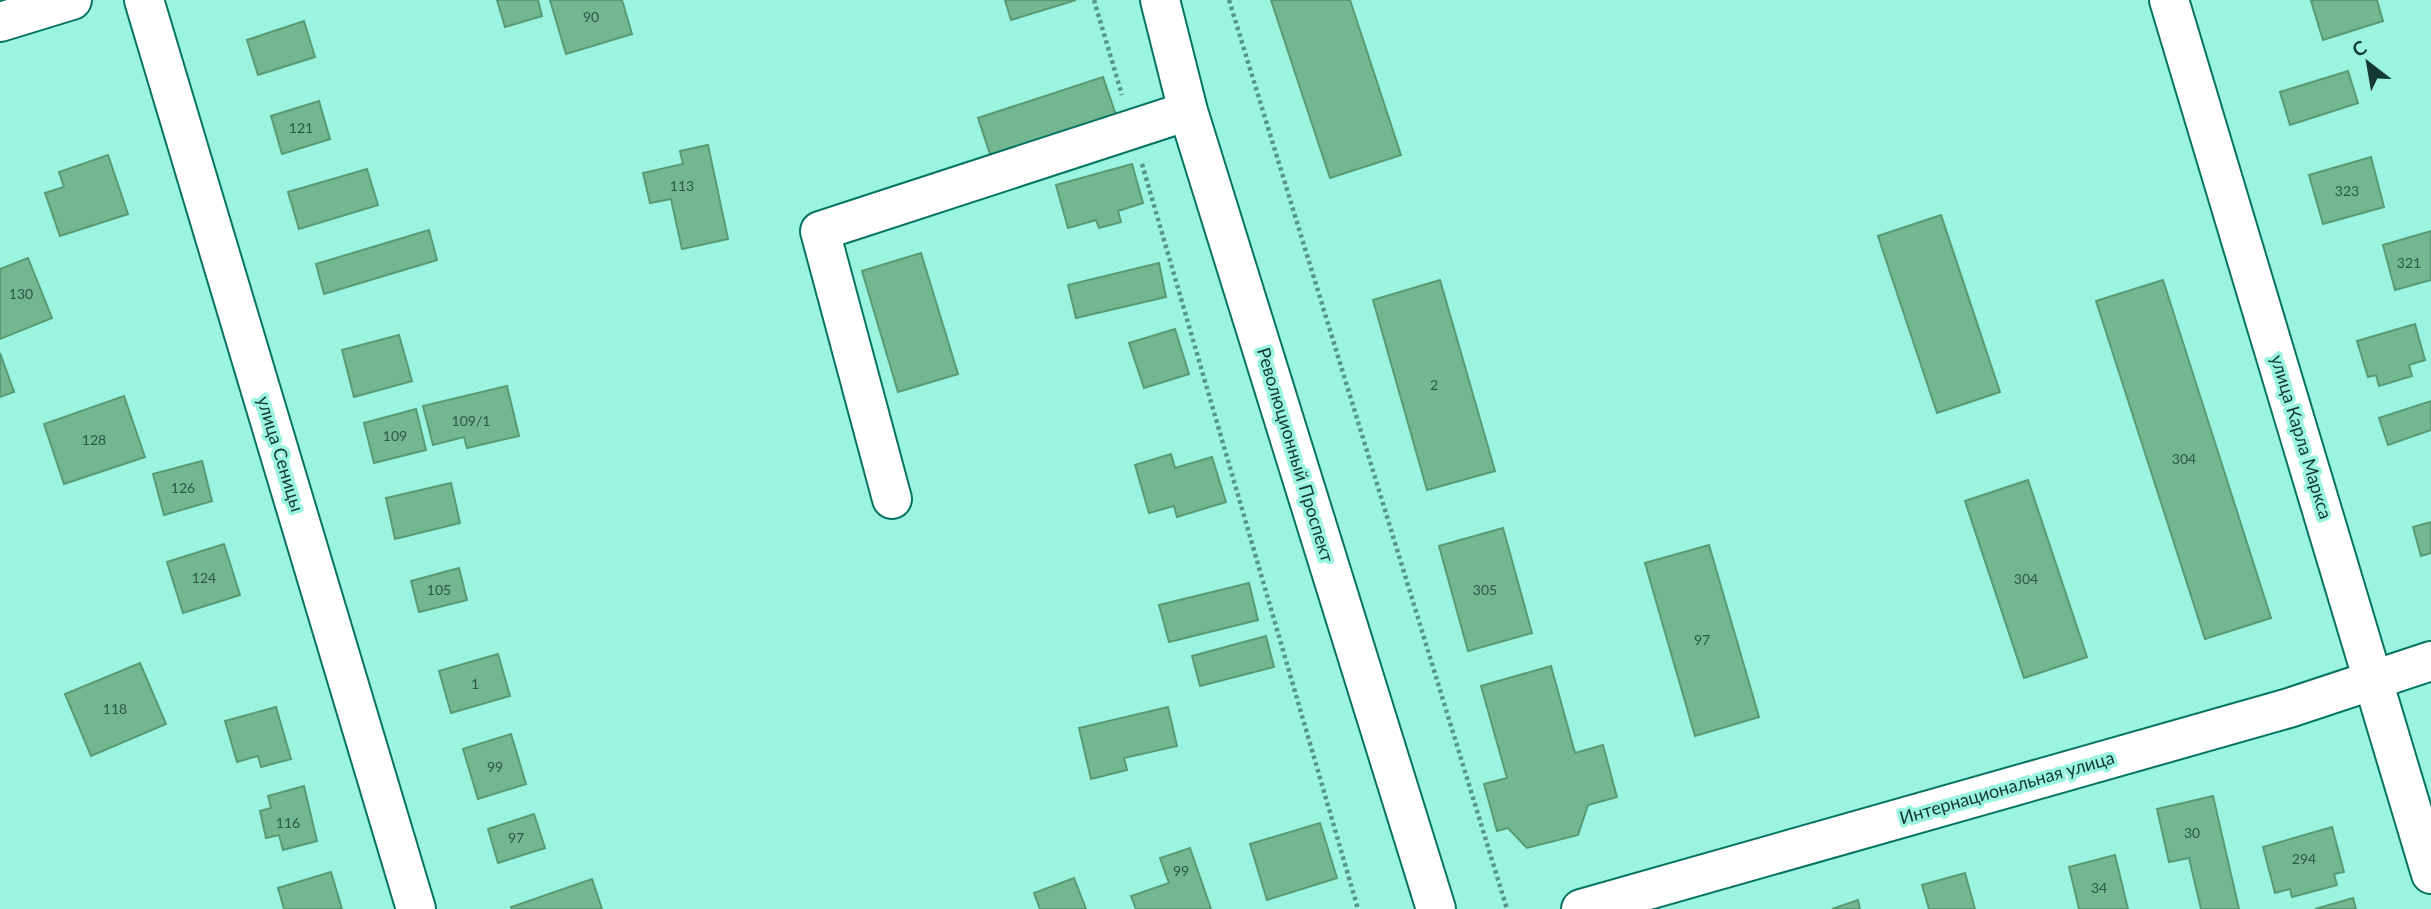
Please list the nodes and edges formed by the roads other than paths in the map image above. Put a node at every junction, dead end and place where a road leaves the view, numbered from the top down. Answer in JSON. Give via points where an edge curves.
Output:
{"nodes":[{"id":1,"x":72,"y":0,"type":"edge"},
{"id":2,"x":144,"y":0,"type":"edge"},
{"id":3,"x":1160,"y":0,"type":"edge"},
{"id":4,"x":2169,"y":0,"type":"edge"},
{"id":5,"x":0,"y":22,"type":"edge"},
{"id":6,"x":1188,"y":111,"type":"junction"},
{"id":7,"x":892,"y":499,"type":"dead end"},
{"id":8,"x":2431,"y":661,"type":"edge"},
{"id":9,"x":2374,"y":678,"type":"junction"},
{"id":10,"x":2431,"y":874,"type":"edge"},
{"id":11,"x":416,"y":909,"type":"edge"},
{"id":12,"x":1436,"y":909,"type":"edge"},
{"id":13,"x":1581,"y":909,"type":"edge"}],
"edges":[{"from":1,"to":5,"type":"street"},
{"from":2,"to":11,"type":"street","name":"улица Сеницы"},
{"from":3,"to":6,"type":"street","name":"Революционный Проспект"},
{"from":4,"to":9,"type":"street","name":"улица Карла Маркса"},
{"from":6,"to":7,"type":"street","via":[[820,231]]},
{"from":6,"to":12,"type":"street","name":"Революционный Проспект"},
{"from":8,"to":9,"type":"street","name":"Интернациональная улица"},
{"from":9,"to":10,"type":"street","name":"улица Карла Маркса"},
{"from":9,"to":13,"type":"street","name":"Интернациональная улица","via":[[2289,708]]}]}
